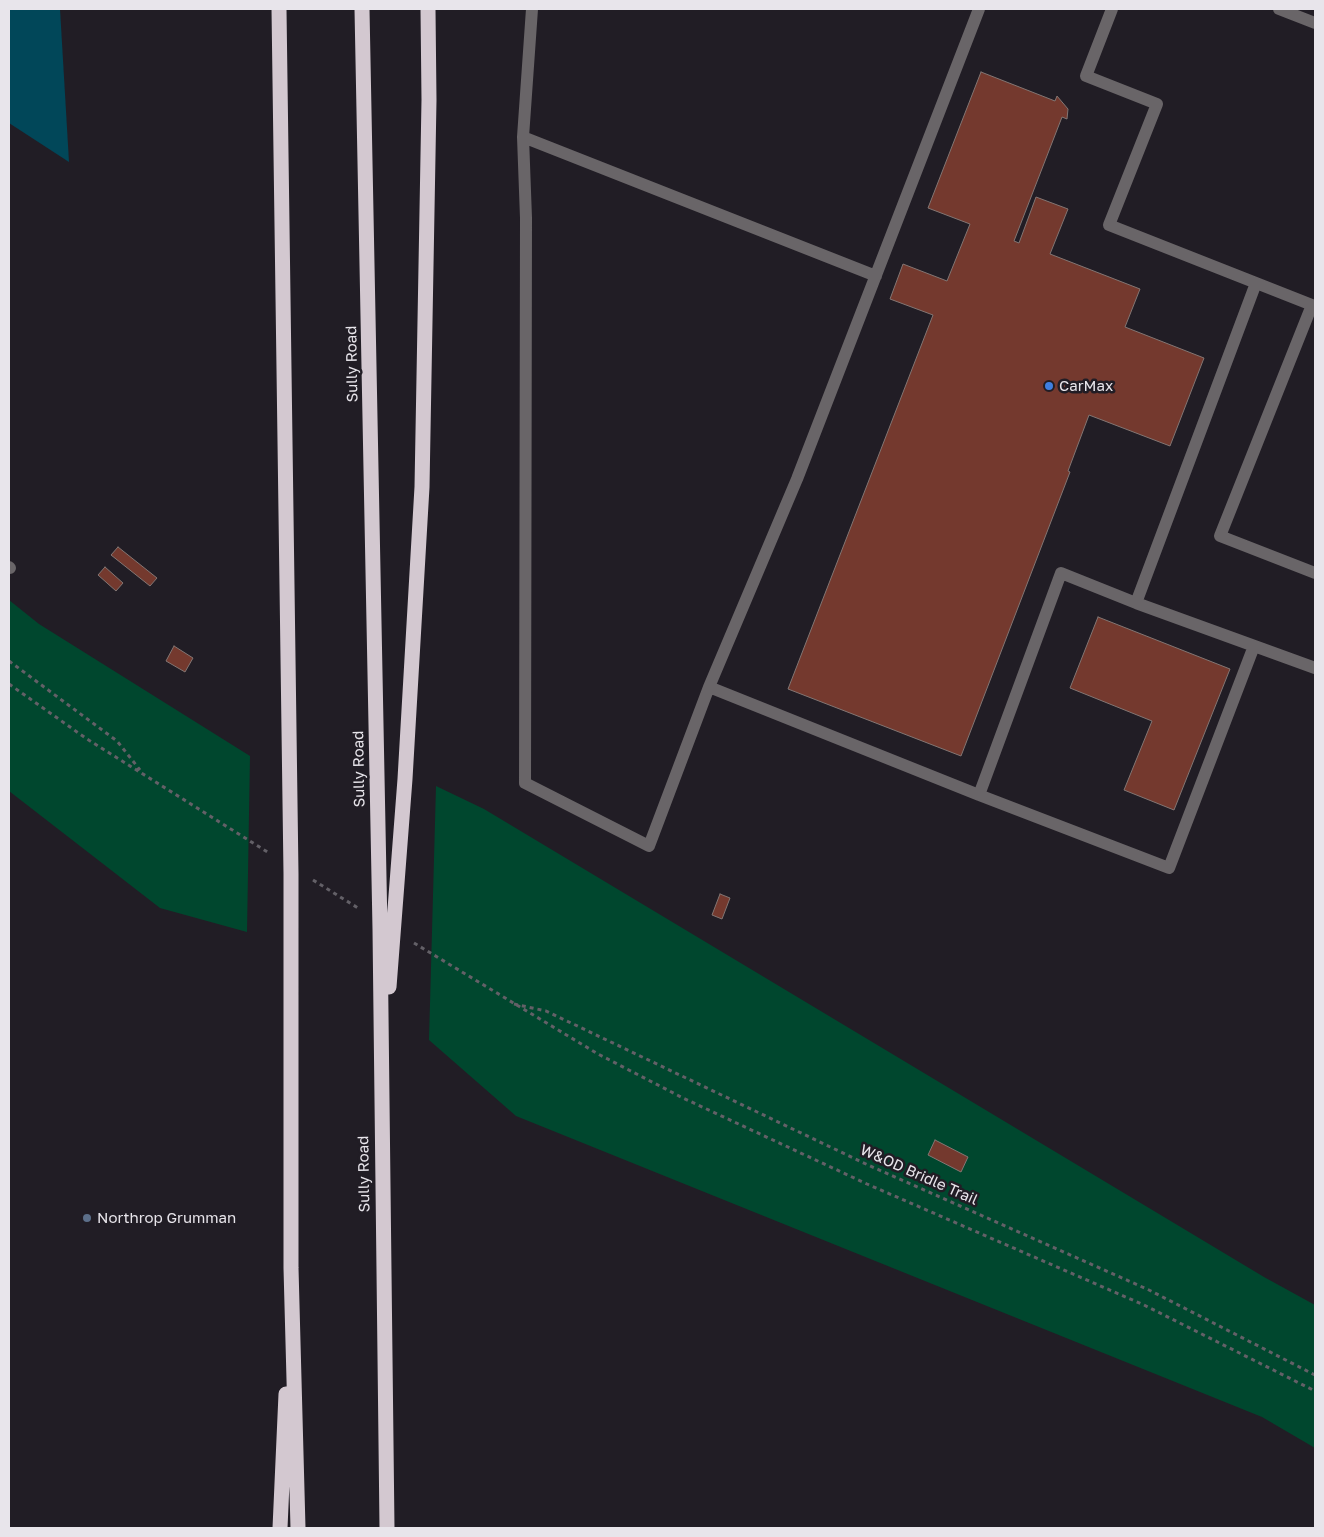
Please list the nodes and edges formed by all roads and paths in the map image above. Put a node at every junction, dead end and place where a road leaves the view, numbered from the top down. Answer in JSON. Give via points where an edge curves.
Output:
{"nodes":[{"id":1,"x":279,"y":9,"type":"edge"},
{"id":2,"x":362,"y":9,"type":"edge"},
{"id":3,"x":428,"y":9,"type":"edge"},
{"id":4,"x":532,"y":9,"type":"edge"},
{"id":5,"x":979,"y":9,"type":"edge"},
{"id":6,"x":1112,"y":9,"type":"edge"},
{"id":7,"x":1282,"y":9,"type":"edge"},
{"id":8,"x":1315,"y":23,"type":"edge"},
{"id":9,"x":523,"y":137,"type":"junction"},
{"id":10,"x":876,"y":276,"type":"junction"},
{"id":11,"x":1256,"y":283,"type":"junction"},
{"id":12,"x":1314,"y":305,"type":"edge"},
{"id":13,"x":1315,"y":573,"type":"edge"},
{"id":14,"x":1136,"y":603,"type":"junction"},
{"id":15,"x":1254,"y":646,"type":"junction"},
{"id":16,"x":9,"y":661,"type":"edge"},
{"id":17,"x":1315,"y":668,"type":"edge"},
{"id":18,"x":9,"y":684,"type":"edge"},
{"id":19,"x":709,"y":687,"type":"junction"},
{"id":20,"x":142,"y":774,"type":"junction"},
{"id":21,"x":979,"y":795,"type":"junction"},
{"id":22,"x":276,"y":858,"type":"dead end"},
{"id":23,"x":310,"y":878,"type":"dead end"},
{"id":24,"x":360,"y":910,"type":"dead end"},
{"id":25,"x":411,"y":941,"type":"dead end"},
{"id":26,"x":511,"y":1003,"type":"junction"},
{"id":27,"x":380,"y":1098,"type":"junction"},
{"id":28,"x":291,"y":1268,"type":"junction"},
{"id":29,"x":1315,"y":1375,"type":"edge"},
{"id":30,"x":1315,"y":1390,"type":"edge"},
{"id":31,"x":280,"y":1528,"type":"edge"},
{"id":32,"x":298,"y":1528,"type":"edge"},
{"id":33,"x":387,"y":1528,"type":"edge"}],
"edges":[{"from":1,"to":28,"type":"highway","via":[[291,874]]},
{"from":2,"to":27,"type":"highway","name":"Sully Road","via":[[380,919]]},
{"from":3,"to":27,"type":"highway","via":[[422,487],[405,779]]},
{"from":4,"to":9,"type":"lane"},
{"from":5,"to":10,"type":"lane"},
{"from":6,"to":11,"type":"lane","via":[[1086,76],[1157,104],[1109,226]]},
{"from":7,"to":8,"type":"lane"},
{"from":9,"to":10,"type":"lane"},
{"from":9,"to":19,"type":"lane","via":[[526,218],[525,783],[649,846]]},
{"from":10,"to":19,"type":"lane","via":[[797,479]]},
{"from":11,"to":12,"type":"lane"},
{"from":11,"to":14,"type":"lane"},
{"from":12,"to":13,"type":"lane","via":[[1220,536]]},
{"from":14,"to":15,"type":"lane"},
{"from":14,"to":21,"type":"lane","via":[[1061,573]]},
{"from":15,"to":17,"type":"lane"},
{"from":15,"to":21,"type":"lane","via":[[1169,868]]},
{"from":16,"to":20,"type":"path","via":[[117,741]]},
{"from":18,"to":20,"type":"path"},
{"from":19,"to":21,"type":"lane"},
{"from":20,"to":22,"type":"path"},
{"from":23,"to":24,"type":"path"},
{"from":25,"to":26,"type":"path"},
{"from":26,"to":29,"type":"path","name":"W&OD Bridle Trail","via":[[546,1011],[868,1164],[1149,1290]]},
{"from":26,"to":30,"type":"path","via":[[598,1054],[683,1098],[867,1184],[1144,1305]]},
{"from":27,"to":33,"type":"highway","name":"Sully Road"},
{"from":28,"to":31,"type":"highway"},
{"from":28,"to":32,"type":"highway"}]}
